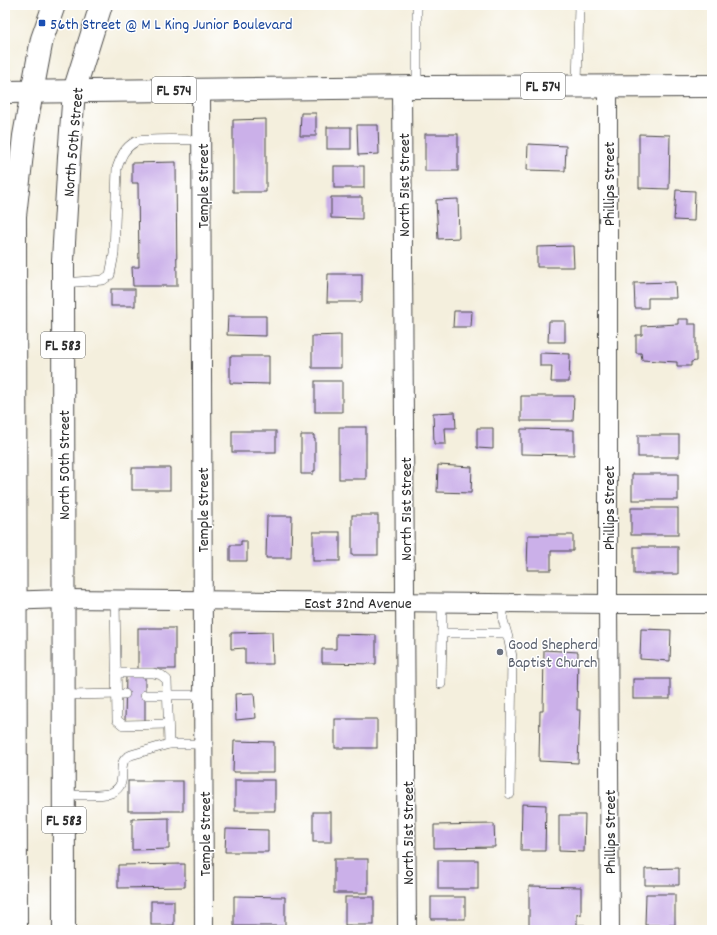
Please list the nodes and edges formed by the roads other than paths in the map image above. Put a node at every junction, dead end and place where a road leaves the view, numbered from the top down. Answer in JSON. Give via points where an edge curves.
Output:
{"nodes":[{"id":1,"x":54,"y":5,"type":"edge"},
{"id":2,"x":101,"y":5,"type":"edge"},
{"id":3,"x":417,"y":5,"type":"edge"},
{"id":4,"x":579,"y":5,"type":"edge"},
{"id":5,"x":576,"y":86,"type":"junction"},
{"id":6,"x":608,"y":86,"type":"junction"},
{"id":7,"x":712,"y":86,"type":"edge"},
{"id":8,"x":410,"y":87,"type":"junction"},
{"id":9,"x":201,"y":89,"type":"junction"},
{"id":10,"x":74,"y":91,"type":"junction"},
{"id":11,"x":5,"y":92,"type":"edge"},
{"id":12,"x":32,"y":92,"type":"junction"},
{"id":13,"x":202,"y":140,"type":"junction"},
{"id":14,"x":10,"y":269,"type":"edge"},
{"id":15,"x":63,"y":283,"type":"junction"},
{"id":16,"x":63,"y":599,"type":"junction"},
{"id":17,"x":115,"y":600,"type":"junction"},
{"id":18,"x":10,"y":601,"type":"edge"},
{"id":19,"x":202,"y":601,"type":"junction"},
{"id":20,"x":406,"y":602,"type":"junction"},
{"id":21,"x":442,"y":603,"type":"junction"},
{"id":22,"x":504,"y":603,"type":"junction"},
{"id":23,"x":608,"y":604,"type":"junction"},
{"id":24,"x":712,"y":604,"type":"edge"},
{"id":25,"x":442,"y":633,"type":"junction"},
{"id":26,"x":506,"y":633,"type":"junction"},
{"id":27,"x":116,"y":673,"type":"junction"},
{"id":28,"x":441,"y":684,"type":"dead end"},
{"id":29,"x":121,"y":694,"type":"junction"},
{"id":30,"x":63,"y":695,"type":"junction"},
{"id":31,"x":145,"y":695,"type":"dead end"},
{"id":32,"x":167,"y":695,"type":"junction"},
{"id":33,"x":203,"y":695,"type":"junction"},
{"id":34,"x":168,"y":724,"type":"junction"},
{"id":35,"x":169,"y":744,"type":"junction"},
{"id":36,"x":203,"y":744,"type":"junction"},
{"id":37,"x":510,"y":794,"type":"dead end"},
{"id":38,"x":64,"y":795,"type":"junction"},
{"id":39,"x":10,"y":833,"type":"edge"},
{"id":40,"x":16,"y":930,"type":"edge"},
{"id":41,"x":64,"y":930,"type":"edge"},
{"id":42,"x":204,"y":930,"type":"edge"},
{"id":43,"x":407,"y":930,"type":"edge"},
{"id":44,"x":610,"y":930,"type":"edge"}],
"edges":[{"from":1,"to":12,"type":"main road","via":[[42,39]]},
{"from":2,"to":10,"type":"main road","name":"North 50th Street","number":"FL 583"},
{"from":3,"to":8,"type":"lane"},
{"from":4,"to":5,"type":"lane"},
{"from":5,"to":6,"type":"main road","number":"FL 574"},
{"from":5,"to":8,"type":"main road","number":"FL 574"},
{"from":6,"to":7,"type":"main road","number":"FL 574"},
{"from":6,"to":23,"type":"street","name":"Phillips Street"},
{"from":8,"to":9,"type":"main road","number":"FL 574"},
{"from":8,"to":20,"type":"street","name":"North 51st Street"},
{"from":9,"to":10,"type":"main road","number":"FL 574"},
{"from":9,"to":13,"type":"street","name":"Temple Street"},
{"from":10,"to":12,"type":"main road","number":"FL 574"},
{"from":10,"to":15,"type":"main road","name":"North 50th Street","number":"FL 583"},
{"from":11,"to":12,"type":"main road","number":"FL 574"},
{"from":12,"to":14,"type":"main road","via":[[24,136]]},
{"from":13,"to":15,"type":"lane","via":[[151,140],[136,142],[127,148],[121,156],[118,168],[114,254],[110,275],[103,280]]},
{"from":13,"to":19,"type":"street","name":"Temple Street"},
{"from":14,"to":18,"type":"main road"},
{"from":15,"to":16,"type":"main road","name":"North 50th Street","number":"FL 583"},
{"from":16,"to":17,"type":"street","name":"East 32nd Avenue"},
{"from":16,"to":18,"type":"street","name":"East 32nd Avenue"},
{"from":16,"to":30,"type":"main road","name":"North 50th Street","number":"FL 583"},
{"from":17,"to":19,"type":"street","name":"East 32nd Avenue"},
{"from":17,"to":27,"type":"lane"},
{"from":18,"to":39,"type":"main road"},
{"from":19,"to":20,"type":"street","name":"East 32nd Avenue"},
{"from":19,"to":33,"type":"street","name":"Temple Street"},
{"from":20,"to":21,"type":"street","name":"East 32nd Avenue"},
{"from":20,"to":43,"type":"street","name":"North 51st Street"},
{"from":21,"to":22,"type":"street","name":"East 32nd Avenue"},
{"from":21,"to":25,"type":"lane"},
{"from":22,"to":23,"type":"street","name":"East 32nd Avenue"},
{"from":22,"to":26,"type":"lane","via":[[503,620]]},
{"from":23,"to":24,"type":"street","name":"East 32nd Avenue"},
{"from":23,"to":44,"type":"street","name":"Phillips Street"},
{"from":25,"to":26,"type":"lane"},
{"from":25,"to":28,"type":"lane"},
{"from":26,"to":37,"type":"lane","via":[[512,657]]},
{"from":27,"to":29,"type":"lane"},
{"from":27,"to":32,"type":"lane","via":[[161,675],[167,680]]},
{"from":29,"to":30,"type":"lane"},
{"from":29,"to":34,"type":"lane","via":[[117,720],[123,725]]},
{"from":30,"to":38,"type":"main road","name":"North 50th Street","number":"FL 583"},
{"from":31,"to":32,"type":"lane"},
{"from":32,"to":33,"type":"lane"},
{"from":32,"to":34,"type":"lane"},
{"from":33,"to":36,"type":"street","name":"Temple Street"},
{"from":34,"to":35,"type":"lane"},
{"from":35,"to":36,"type":"lane"},
{"from":35,"to":38,"type":"lane","via":[[126,758],[122,765],[122,779],[118,788],[110,794]]},
{"from":36,"to":42,"type":"street","name":"Temple Street"},
{"from":38,"to":41,"type":"main road","name":"North 50th Street","number":"FL 583"},
{"from":39,"to":40,"type":"main road"}]}
